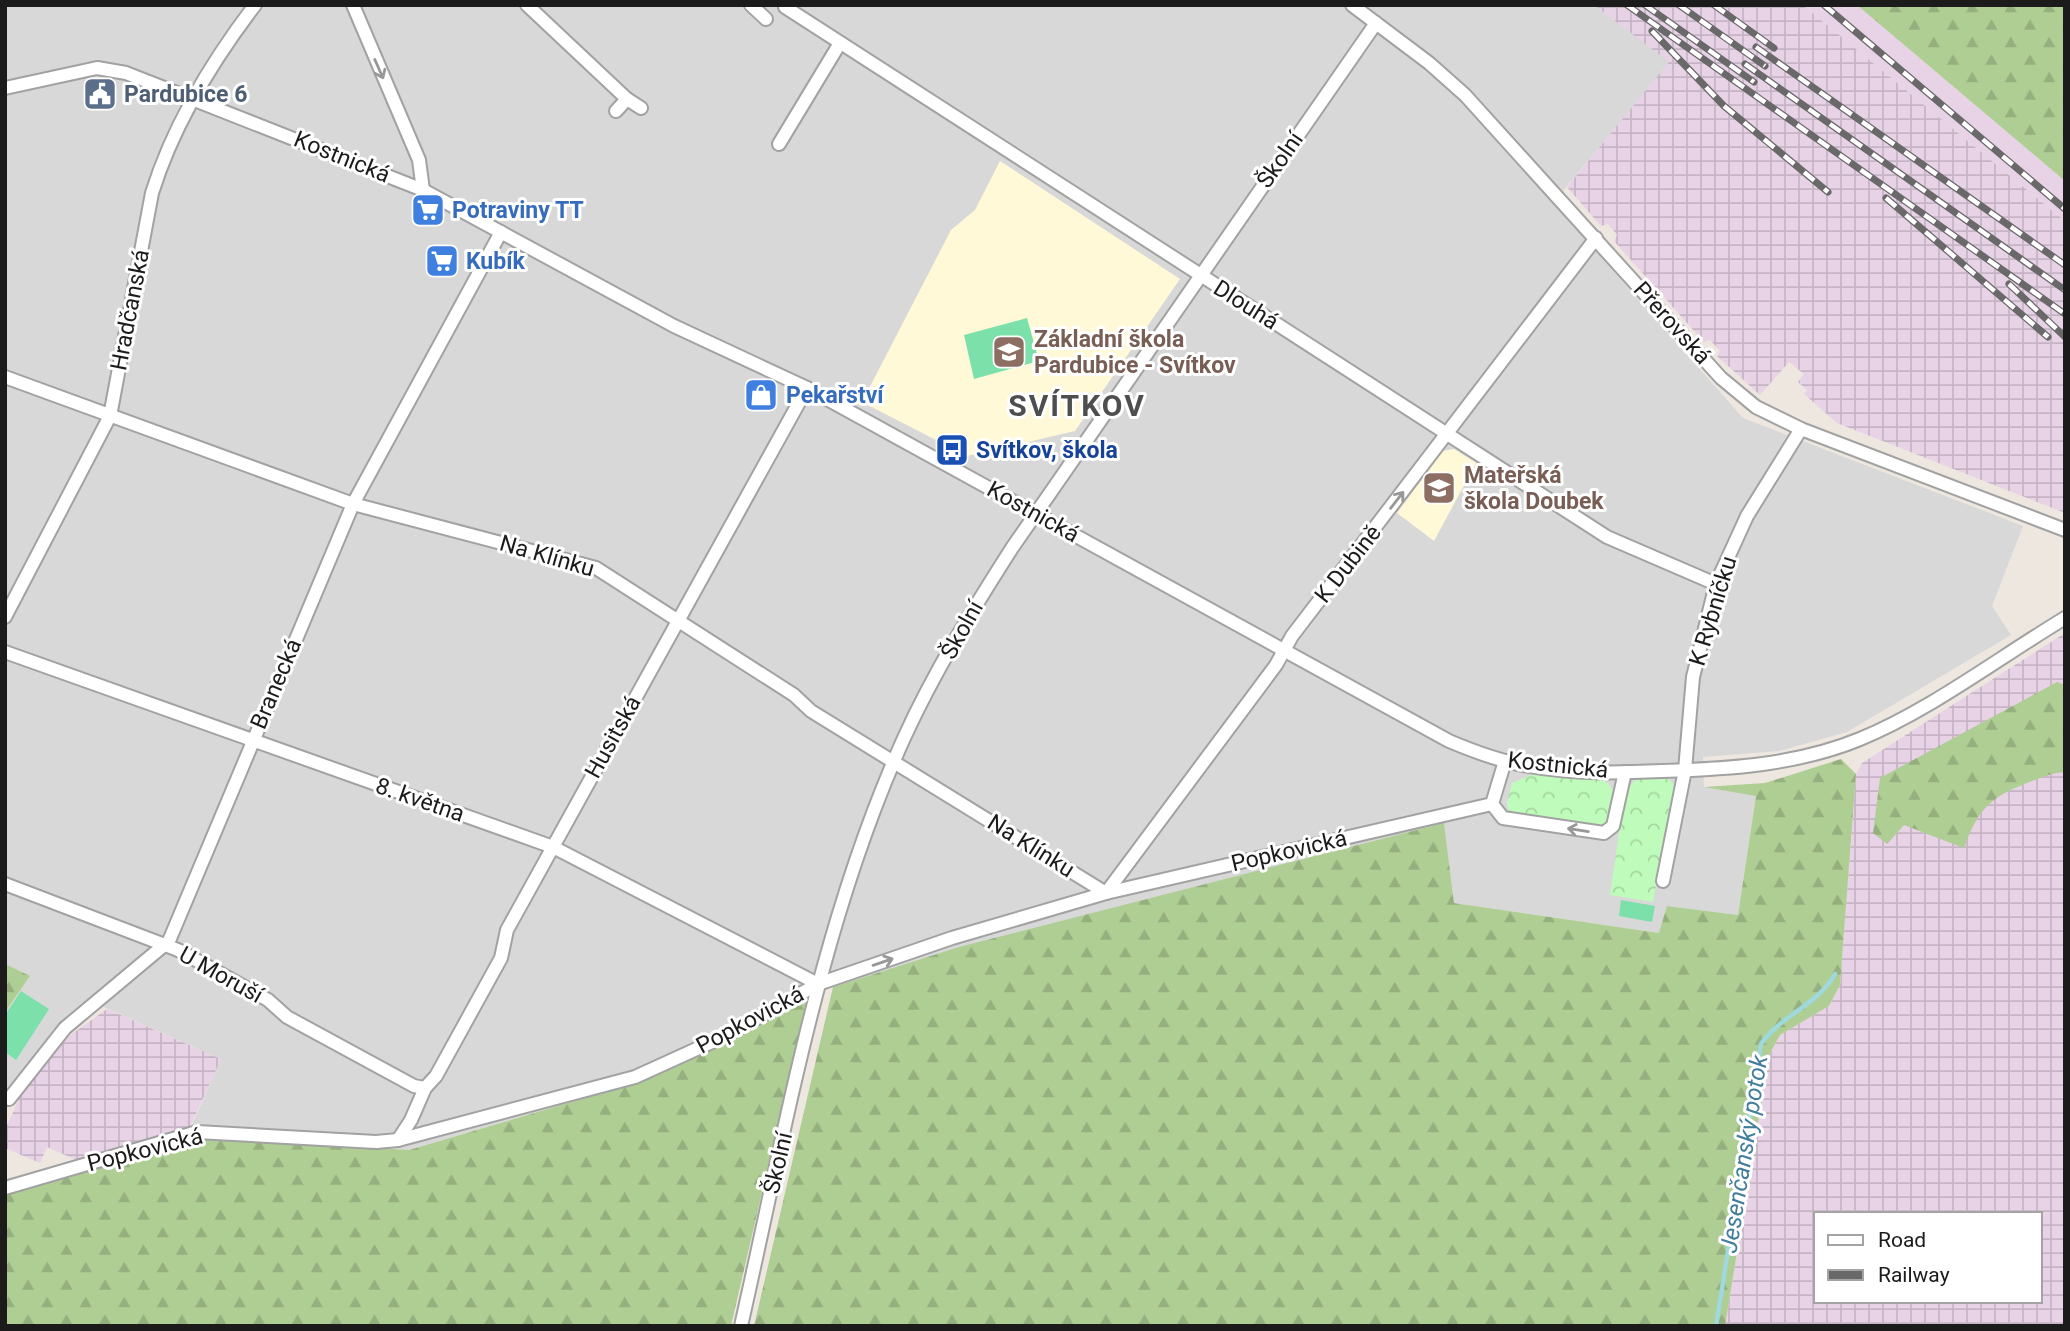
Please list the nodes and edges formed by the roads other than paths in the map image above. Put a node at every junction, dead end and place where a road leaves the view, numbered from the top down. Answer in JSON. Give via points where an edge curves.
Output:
{"nodes":[{"id":1,"x":354,"y":5,"type":"edge"},
{"id":2,"x":527,"y":5,"type":"edge"},
{"id":3,"x":751,"y":5,"type":"edge"},
{"id":4,"x":1352,"y":5,"type":"edge"},
{"id":5,"x":250,"y":7,"type":"edge"},
{"id":6,"x":785,"y":7,"type":"dead end"},
{"id":7,"x":766,"y":19,"type":"dead end"},
{"id":8,"x":1376,"y":23,"type":"junction"},
{"id":9,"x":840,"y":43,"type":"junction"},
{"id":10,"x":5,"y":88,"type":"edge"},
{"id":11,"x":195,"y":98,"type":"junction"},
{"id":12,"x":627,"y":99,"type":"junction"},
{"id":13,"x":641,"y":108,"type":"dead end"},
{"id":14,"x":617,"y":111,"type":"dead end"},
{"id":15,"x":790,"y":125,"type":"junction"},
{"id":16,"x":803,"y":132,"type":"dead end"},
{"id":17,"x":779,"y":144,"type":"dead end"},
{"id":18,"x":423,"y":190,"type":"junction"},
{"id":19,"x":501,"y":232,"type":"junction"},
{"id":20,"x":1596,"y":238,"type":"junction"},
{"id":21,"x":1199,"y":275,"type":"junction"},
{"id":22,"x":5,"y":377,"type":"edge"},
{"id":23,"x":807,"y":388,"type":"junction"},
{"id":24,"x":110,"y":416,"type":"junction"},
{"id":25,"x":1801,"y":429,"type":"junction"},
{"id":26,"x":1448,"y":433,"type":"junction"},
{"id":27,"x":353,"y":503,"type":"junction"},
{"id":28,"x":1037,"y":513,"type":"junction"},
{"id":29,"x":2065,"y":530,"type":"edge"},
{"id":30,"x":1716,"y":584,"type":"junction"},
{"id":31,"x":5,"y":617,"type":"edge"},
{"id":32,"x":2065,"y":618,"type":"edge"},
{"id":33,"x":678,"y":620,"type":"junction"},
{"id":34,"x":5,"y":652,"type":"edge"},
{"id":35,"x":1284,"y":653,"type":"junction"},
{"id":36,"x":252,"y":741,"type":"junction"},
{"id":37,"x":894,"y":761,"type":"junction"},
{"id":38,"x":1505,"y":761,"type":"junction"},
{"id":39,"x":1685,"y":770,"type":"junction"},
{"id":40,"x":1625,"y":772,"type":"junction"},
{"id":41,"x":1492,"y":804,"type":"junction"},
{"id":42,"x":553,"y":847,"type":"junction"},
{"id":43,"x":1663,"y":881,"type":"dead end"},
{"id":44,"x":5,"y":884,"type":"edge"},
{"id":45,"x":1106,"y":893,"type":"junction"},
{"id":46,"x":166,"y":945,"type":"junction"},
{"id":47,"x":818,"y":984,"type":"junction"},
{"id":48,"x":425,"y":1087,"type":"junction"},
{"id":49,"x":7,"y":1100,"type":"edge"},
{"id":50,"x":418,"y":1107,"type":"junction"},
{"id":51,"x":431,"y":1132,"type":"junction"},
{"id":52,"x":398,"y":1140,"type":"junction"},
{"id":53,"x":5,"y":1188,"type":"edge"},
{"id":54,"x":741,"y":1326,"type":"edge"}],
"edges":[{"from":1,"to":18,"type":"street","one_way":true,"via":[[419,160]]},
{"from":2,"to":12,"type":"street"},
{"from":3,"to":7,"type":"street"},
{"from":4,"to":8,"type":"street","name":"Přerovská"},
{"from":5,"to":11,"type":"street","name":"Hradčanská"},
{"from":6,"to":9,"type":"street","name":"Dlouhá"},
{"from":8,"to":20,"type":"street","name":"Přerovská","via":[[1465,95]]},
{"from":8,"to":21,"type":"street","name":"Školní"},
{"from":9,"to":15,"type":"street"},
{"from":9,"to":21,"type":"street","name":"Dlouhá"},
{"from":10,"to":11,"type":"street","name":"Kostnická","via":[[97,68],[127,73]]},
{"from":11,"to":18,"type":"street","name":"Kostnická"},
{"from":11,"to":24,"type":"street","name":"Hradčanská","via":[[152,193]]},
{"from":12,"to":13,"type":"street"},
{"from":12,"to":14,"type":"street"},
{"from":15,"to":16,"type":"street"},
{"from":15,"to":17,"type":"street"},
{"from":18,"to":19,"type":"street","name":"Kostnická"},
{"from":19,"to":23,"type":"street","name":"Kostnická","via":[[664,321]]},
{"from":19,"to":27,"type":"street","name":"Branecká"},
{"from":20,"to":25,"type":"street","name":"Přerovská","via":[[1733,390]]},
{"from":20,"to":26,"type":"street","name":"K Dubině"},
{"from":21,"to":26,"type":"street","name":"Dlouhá"},
{"from":21,"to":28,"type":"street","name":"Školní"},
{"from":22,"to":24,"type":"street","name":"Na Klínku"},
{"from":23,"to":28,"type":"street","name":"Kostnická"},
{"from":23,"to":33,"type":"street","name":"Husitská"},
{"from":24,"to":27,"type":"street","name":"Na Klínku"},
{"from":24,"to":31,"type":"street","name":"Hradčanská"},
{"from":25,"to":29,"type":"street","name":"Přerovská"},
{"from":25,"to":30,"type":"street","name":"K Rybníčku","via":[[1747,516]]},
{"from":26,"to":30,"type":"street","name":"Dlouhá","via":[[1615,541]]},
{"from":35,"to":26,"type":"street","name":"K Dubině","one_way":true,"via":[[1292,636]]},
{"from":27,"to":33,"type":"street","name":"Na Klínku","via":[[587,564]]},
{"from":27,"to":36,"type":"street","name":"Branecká"},
{"from":28,"to":35,"type":"street","name":"Kostnická"},
{"from":28,"to":37,"type":"street","name":"Školní","via":[[958,636]]},
{"from":30,"to":39,"type":"street","name":"K Rybníčku","via":[[1693,677]]},
{"from":32,"to":39,"type":"street","name":"Kostnická","via":[[1890,726],[1857,740],[1759,765]]},
{"from":33,"to":37,"type":"street","name":"Na Klínku","via":[[794,695],[807,709]]},
{"from":33,"to":42,"type":"street","name":"Husitská"},
{"from":34,"to":36,"type":"street","name":"8. května"},
{"from":35,"to":38,"type":"street","name":"Kostnická","via":[[1449,741]]},
{"from":35,"to":45,"type":"street","name":"K Dubině"},
{"from":36,"to":42,"type":"street","name":"8. května"},
{"from":36,"to":46,"type":"street","name":"Branecká"},
{"from":37,"to":45,"type":"street","name":"Na Klínku"},
{"from":37,"to":47,"type":"street","name":"Školní","via":[[857,857]]},
{"from":38,"to":40,"type":"street","name":"Kostnická","via":[[1554,770]]},
{"from":38,"to":41,"type":"street"},
{"from":39,"to":40,"type":"street","name":"Kostnická"},
{"from":39,"to":43,"type":"street"},
{"from":40,"to":41,"type":"street","one_way":true,"via":[[1613,826],[1604,833],[1503,818]]},
{"from":41,"to":45,"type":"street","name":"Popkovická"},
{"from":42,"to":47,"type":"street","name":"8. května"},
{"from":42,"to":48,"type":"street","name":"Husitská","via":[[507,930],[501,958],[436,1076]]},
{"from":44,"to":46,"type":"street","name":"U Moruší"},
{"from":47,"to":45,"type":"street","name":"Popkovická","one_way":true},
{"from":46,"to":48,"type":"street","name":"U Moruší","via":[[268,1000],[287,1017],[414,1086]]},
{"from":46,"to":49,"type":"street","name":"Branecká","via":[[56,1037]]},
{"from":47,"to":51,"type":"street","name":"Popkovická","via":[[723,1037],[635,1077]]},
{"from":47,"to":54,"type":"street","name":"Školní"},
{"from":48,"to":50,"type":"street","name":"Husitská"},
{"from":50,"to":51,"type":"street"},
{"from":50,"to":52,"type":"street","name":"Husitská"},
{"from":51,"to":52,"type":"street","name":"Popkovická"},
{"from":52,"to":53,"type":"street","name":"Popkovická","via":[[197,1132]]}]}
